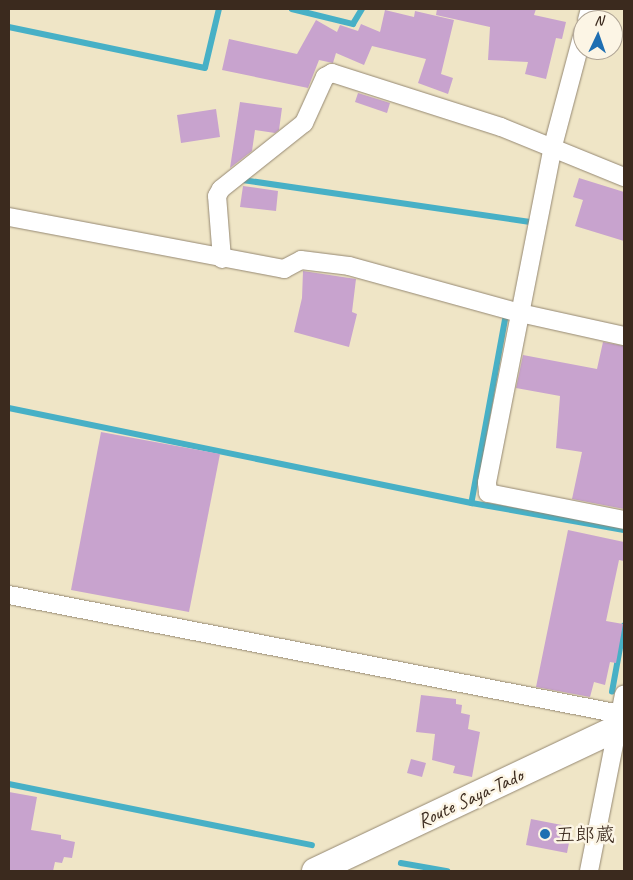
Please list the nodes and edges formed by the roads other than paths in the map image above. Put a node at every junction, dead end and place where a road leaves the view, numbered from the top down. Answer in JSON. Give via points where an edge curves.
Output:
{"nodes":[{"id":1,"x":576,"y":60,"type":"edge"},
{"id":2,"x":553,"y":146,"type":"junction"},
{"id":3,"x":624,"y":177,"type":"edge"},
{"id":4,"x":9,"y":217,"type":"edge"},
{"id":5,"x":222,"y":259,"type":"junction"},
{"id":6,"x":520,"y":313,"type":"junction"},
{"id":7,"x":624,"y":336,"type":"edge"},
{"id":8,"x":624,"y":520,"type":"edge"},
{"id":9,"x":9,"y":595,"type":"edge"},
{"id":10,"x":624,"y":694,"type":"edge"},
{"id":11,"x":621,"y":722,"type":"edge"},
{"id":12,"x":315,"y":871,"type":"edge"},
{"id":13,"x":589,"y":871,"type":"edge"}],
"edges":[{"from":1,"to":2,"type":"street"},
{"from":2,"to":3,"type":"street"},
{"from":2,"to":5,"type":"street","via":[[332,73],[325,77],[304,123],[221,189],[217,196]]},
{"from":2,"to":6,"type":"street"},
{"from":4,"to":5,"type":"street"},
{"from":5,"to":6,"type":"street","via":[[284,269],[301,260],[349,266]]},
{"from":6,"to":7,"type":"street"},
{"from":6,"to":8,"type":"street","via":[[487,482],[488,493]]},
{"from":9,"to":11,"type":"street"},
{"from":10,"to":11,"type":"street"},
{"from":11,"to":12,"type":"main road","name":"Route Saya-Tado"},
{"from":11,"to":13,"type":"street"}]}
